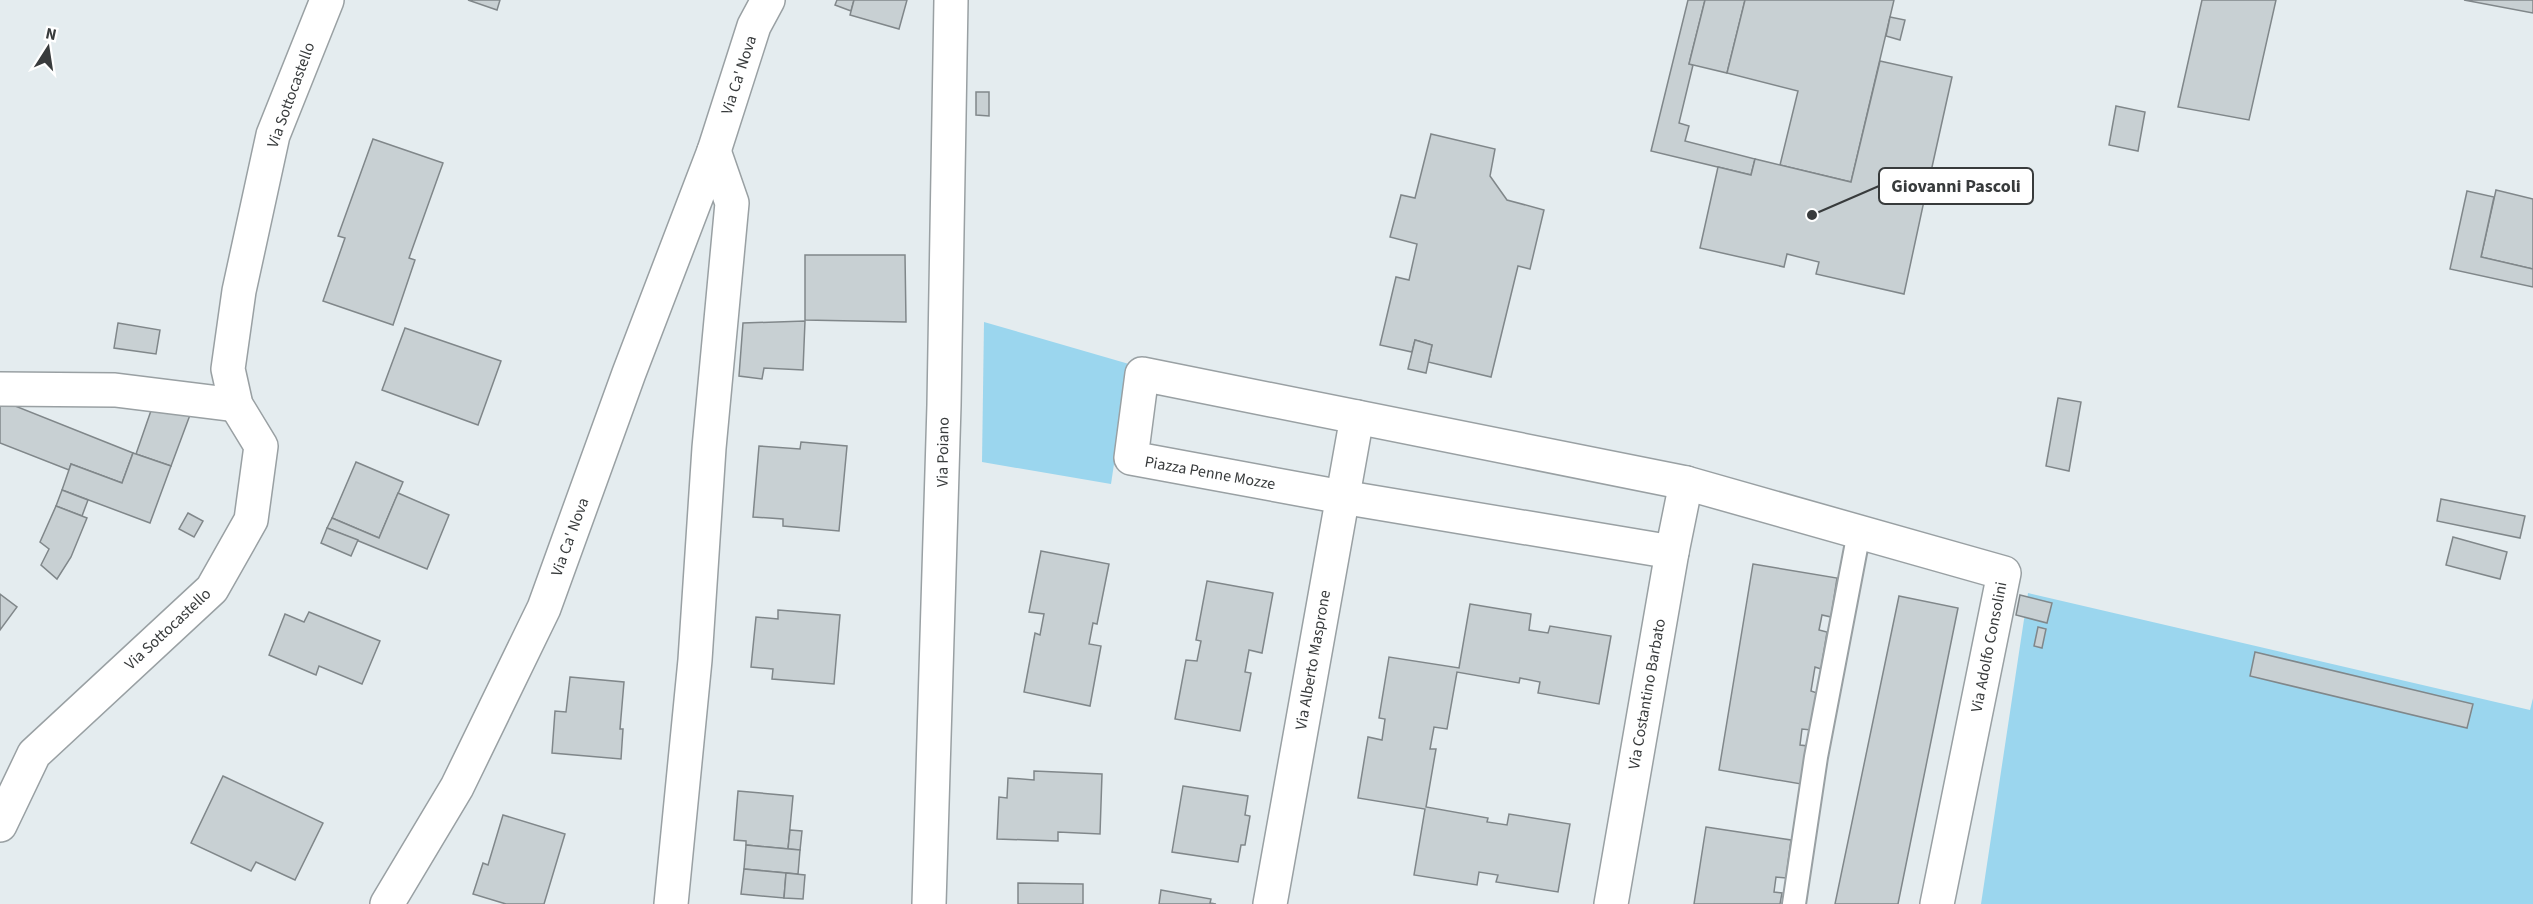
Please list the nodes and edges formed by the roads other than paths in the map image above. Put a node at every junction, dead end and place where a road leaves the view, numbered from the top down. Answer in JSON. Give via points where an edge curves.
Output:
{"nodes":[{"id":1,"x":327,"y":0,"type":"edge"},
{"id":2,"x":768,"y":0,"type":"edge"},
{"id":3,"x":951,"y":0,"type":"edge"},
{"id":4,"x":714,"y":152,"type":"junction"},
{"id":5,"x":0,"y":389,"type":"edge"},
{"id":6,"x":236,"y":405,"type":"junction"},
{"id":7,"x":1357,"y":417,"type":"junction"},
{"id":8,"x":1686,"y":483,"type":"junction"},
{"id":9,"x":1342,"y":497,"type":"junction"},
{"id":10,"x":1859,"y":532,"type":"junction"},
{"id":11,"x":1672,"y":552,"type":"junction"},
{"id":12,"x":0,"y":825,"type":"edge"},
{"id":13,"x":387,"y":904,"type":"edge"},
{"id":14,"x":671,"y":904,"type":"edge"},
{"id":15,"x":929,"y":904,"type":"edge"},
{"id":16,"x":1270,"y":904,"type":"edge"},
{"id":17,"x":1611,"y":904,"type":"edge"},
{"id":18,"x":1794,"y":904,"type":"edge"},
{"id":19,"x":1937,"y":904,"type":"edge"}],
"edges":[{"from":1,"to":6,"type":"street","name":"Via Sottocastello","via":[[273,135],[228,369]]},
{"from":2,"to":4,"type":"street","name":"Via Ca' Nova","via":[[754,26]]},
{"from":3,"to":15,"type":"street","name":"Via Poiano","via":[[944,427]]},
{"from":4,"to":13,"type":"street","name":"Via Ca' Nova","via":[[544,608],[457,787]]},
{"from":4,"to":14,"type":"street","via":[[732,203]]},
{"from":5,"to":6,"type":"street","via":[[115,390]]},
{"from":6,"to":12,"type":"street","name":"Via Sottocastello","via":[[261,446],[251,520],[212,589],[34,754]]},
{"from":7,"to":8,"type":"street","name":"Piazza Penne Mozze"},
{"from":7,"to":9,"type":"street","name":"Via Alberto Masprone"},
{"from":7,"to":9,"type":"street","name":"Piazza Penne Mozze","via":[[1142,374],[1131,458]]},
{"from":8,"to":10,"type":"street","name":"Via Adolfo Consolini"},
{"from":8,"to":11,"type":"street","name":"Via Costantino Barbato"},
{"from":9,"to":11,"type":"street","name":"Piazza Penne Mozze"},
{"from":9,"to":16,"type":"street","name":"Via Alberto Masprone"},
{"from":10,"to":18,"type":"lane","via":[[1816,757]]},
{"from":10,"to":19,"type":"street","name":"Via Adolfo Consolini","via":[[2004,573]]},
{"from":11,"to":17,"type":"street","name":"Via Costantino Barbato"}]}
